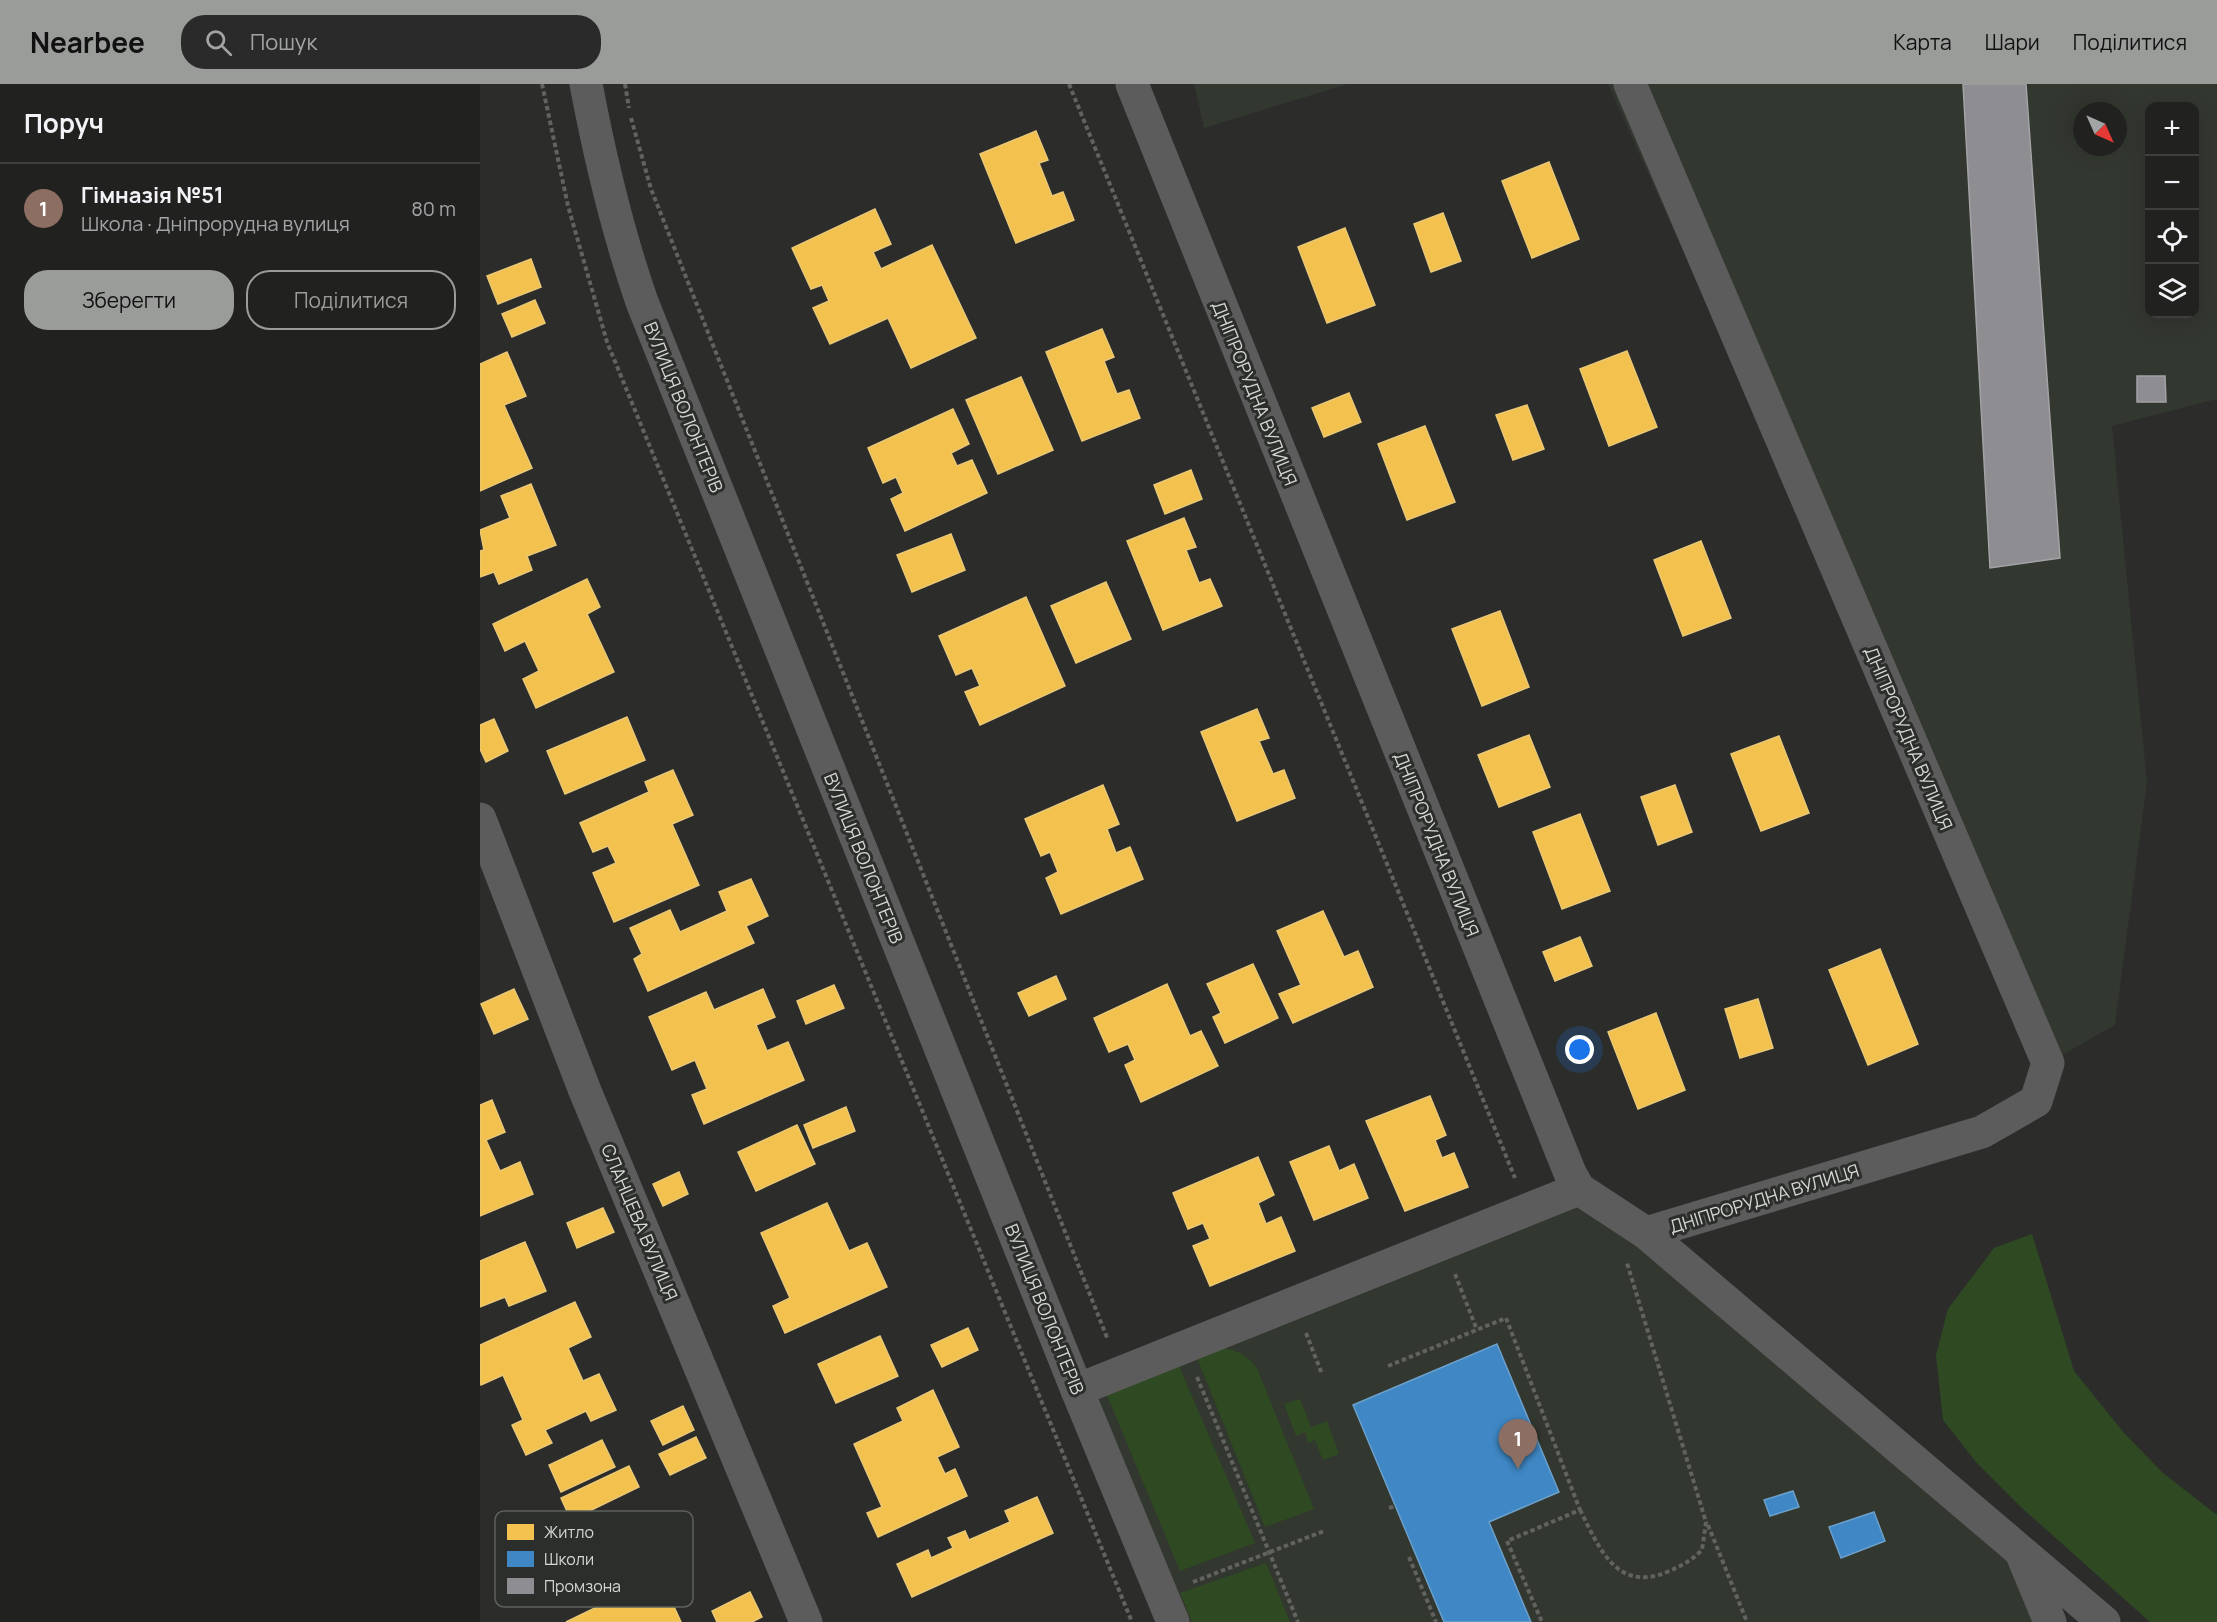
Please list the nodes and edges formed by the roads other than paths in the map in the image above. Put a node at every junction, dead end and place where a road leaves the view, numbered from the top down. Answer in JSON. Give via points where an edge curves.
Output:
{"nodes":[{"id":1,"x":586,"y":84,"type":"edge"},
{"id":2,"x":1132,"y":84,"type":"edge"},
{"id":3,"x":1630,"y":84,"type":"edge"},
{"id":4,"x":480,"y":819,"type":"edge"},
{"id":5,"x":1579,"y":1189,"type":"junction"},
{"id":6,"x":1646,"y":1233,"type":"junction"},
{"id":7,"x":1077,"y":1389,"type":"junction"},
{"id":8,"x":2020,"y":1549,"type":"junction"},
{"id":9,"x":1167,"y":1608,"type":"edge"},
{"id":10,"x":806,"y":1622,"type":"edge"},
{"id":11,"x":2050,"y":1622,"type":"edge"},
{"id":12,"x":2104,"y":1622,"type":"edge"}],
"edges":[{"from":1,"to":7,"type":"street","name":"ВУЛИЦЯ ВОЛОНТЕРІВ","via":[[605,182],[642,302]]},
{"from":2,"to":5,"type":"street","name":"ДНІПРОРУДНА ВУЛИЦЯ"},
{"from":3,"to":6,"type":"street","name":"ДНІПРОРУДНА ВУЛИЦЯ","via":[[2048,1063],[2036,1101],[1982,1132]]},
{"from":4,"to":10,"type":"street","name":"СЛАНЦЕВА ВУЛИЦЯ","via":[[585,1091]]},
{"from":5,"to":6,"type":"street","name":"ДНІПРОРУДНА ВУЛИЦЯ"},
{"from":5,"to":7,"type":"street"},
{"from":6,"to":8,"type":"street"},
{"from":7,"to":9,"type":"street","name":"ВУЛИЦЯ ВОЛОНТЕРІВ"},
{"from":8,"to":11,"type":"street"},
{"from":8,"to":12,"type":"street"}]}
